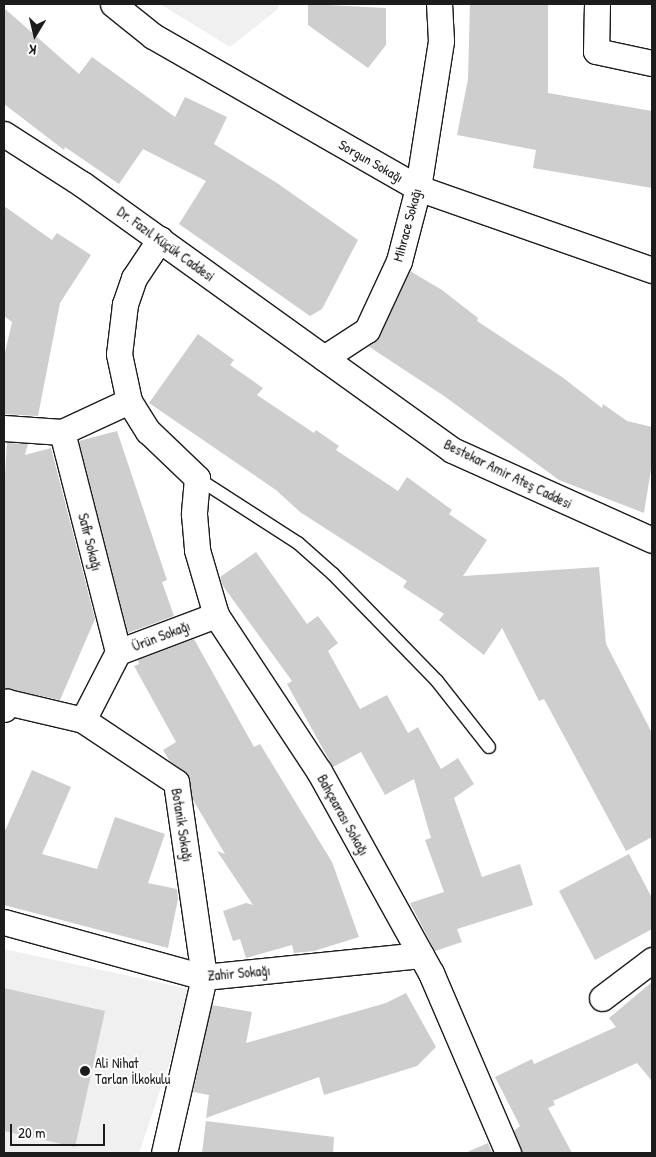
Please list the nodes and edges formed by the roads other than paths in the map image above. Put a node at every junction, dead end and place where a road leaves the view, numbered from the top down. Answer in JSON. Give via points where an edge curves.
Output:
{"nodes":[{"id":1,"x":113,"y":4,"type":"edge"},
{"id":2,"x":439,"y":4,"type":"edge"},
{"id":3,"x":598,"y":4,"type":"edge"},
{"id":4,"x":652,"y":63,"type":"edge"},
{"id":5,"x":4,"y":134,"type":"edge"},
{"id":6,"x":418,"y":188,"type":"junction"},
{"id":7,"x":160,"y":239,"type":"junction"},
{"id":8,"x":652,"y":270,"type":"edge"},
{"id":9,"x":324,"y":358,"type":"junction"},
{"id":10,"x":129,"y":401,"type":"junction"},
{"id":11,"x":4,"y":428,"type":"edge"},
{"id":12,"x":62,"y":432,"type":"junction"},
{"id":13,"x":197,"y":478,"type":"junction"},
{"id":14,"x":652,"y":540,"type":"edge"},
{"id":15,"x":216,"y":614,"type":"junction"},
{"id":16,"x":118,"y":652,"type":"junction"},
{"id":17,"x":4,"y":709,"type":"edge"},
{"id":18,"x":83,"y":720,"type":"junction"},
{"id":19,"x":489,"y":747,"type":"dead end"},
{"id":20,"x":4,"y":922,"type":"edge"},
{"id":21,"x":421,"y":955,"type":"junction"},
{"id":22,"x":652,"y":960,"type":"edge"},
{"id":23,"x":204,"y":977,"type":"junction"},
{"id":24,"x":602,"y":998,"type":"dead end"},
{"id":25,"x":164,"y":1153,"type":"edge"},
{"id":26,"x":508,"y":1153,"type":"edge"}],
"edges":[{"from":1,"to":6,"type":"street","name":"Sorgun Sokağı","via":[[153,36]]},
{"from":2,"to":6,"type":"street","name":"Mihrace Sokağı","via":[[441,40]]},
{"from":3,"to":4,"type":"street","via":[[596,51]]},
{"from":5,"to":7,"type":"street","name":"Dr. Fazıl Küçük Caddesi"},
{"from":6,"to":8,"type":"street","name":"Sorgun Sokağı"},
{"from":6,"to":9,"type":"street","name":"Mihrace Sokağı","via":[[399,261],[367,330]]},
{"from":7,"to":9,"type":"street","name":"Dr. Fazıl Küçük Caddesi"},
{"from":7,"to":10,"type":"street","via":[[134,278],[123,313],[119,354]]},
{"from":9,"to":14,"type":"street","name":"Bestekar Amir Ateş Caddesi","via":[[452,450]]},
{"from":10,"to":12,"type":"street"},
{"from":10,"to":13,"type":"street","via":[[148,431]]},
{"from":11,"to":12,"type":"street"},
{"from":12,"to":16,"type":"street","name":"Safir Sokağı"},
{"from":13,"to":15,"type":"street","name":"Bahçearası Sokağı","via":[[196,550]]},
{"from":13,"to":19,"type":"lane","via":[[298,543],[333,574],[437,680]]},
{"from":15,"to":16,"type":"street","name":"Ürün Sokağı"},
{"from":15,"to":21,"type":"street","name":"Bahçearası Sokağı","via":[[319,771]]},
{"from":16,"to":18,"type":"street","name":"Ürün Sokağı"},
{"from":17,"to":18,"type":"street","via":[[7,702]]},
{"from":18,"to":23,"type":"street","name":"Botanik Sokağı","via":[[176,782]]},
{"from":20,"to":23,"type":"street","name":"Zahir Sokağı"},
{"from":21,"to":23,"type":"street","name":"Zahir Sokağı"},
{"from":21,"to":26,"type":"street","name":"Bahçearası Sokağı"},
{"from":22,"to":24,"type":"street"},
{"from":23,"to":25,"type":"street"}]}
